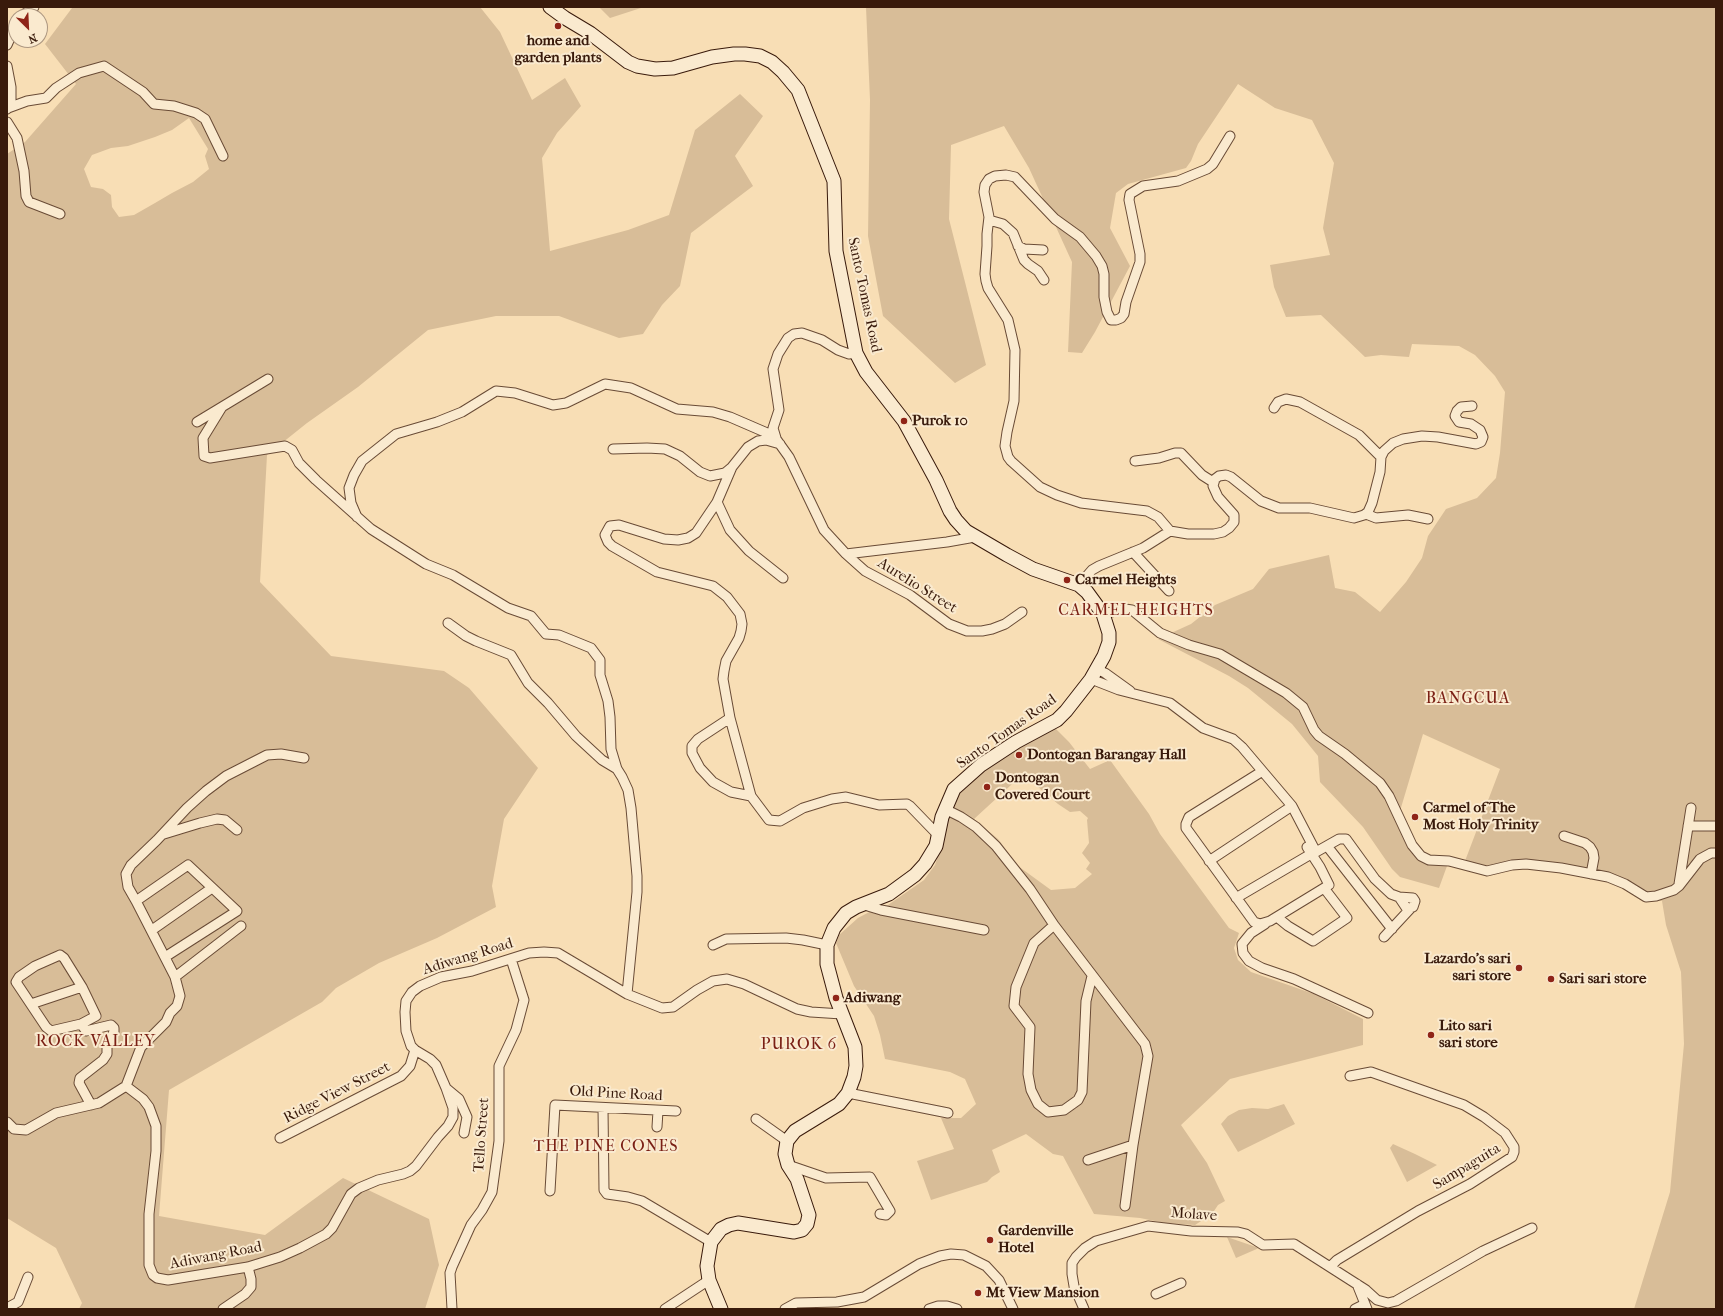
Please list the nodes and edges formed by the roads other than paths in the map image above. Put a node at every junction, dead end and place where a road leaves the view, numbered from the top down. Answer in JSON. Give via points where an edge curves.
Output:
{"nodes":[{"id":1,"x":550,"y":7,"type":"edge"},
{"id":2,"x":7,"y":66,"type":"edge"},
{"id":3,"x":7,"y":109,"type":"edge"},
{"id":4,"x":7,"y":122,"type":"edge"},
{"id":5,"x":1230,"y":136,"type":"dead end"},
{"id":6,"x":223,"y":156,"type":"dead end"},
{"id":7,"x":60,"y":214,"type":"dead end"},
{"id":8,"x":989,"y":220,"type":"junction"},
{"id":9,"x":1018,"y":246,"type":"junction"},
{"id":10,"x":1043,"y":250,"type":"dead end"},
{"id":11,"x":1044,"y":280,"type":"dead end"},
{"id":12,"x":856,"y":353,"type":"junction"},
{"id":13,"x":268,"y":379,"type":"dead end"},
{"id":14,"x":1472,"y":406,"type":"dead end"},
{"id":15,"x":222,"y":407,"type":"junction"},
{"id":16,"x":1274,"y":408,"type":"dead end"},
{"id":17,"x":197,"y":422,"type":"dead end"},
{"id":18,"x":778,"y":441,"type":"junction"},
{"id":19,"x":613,"y":449,"type":"dead end"},
{"id":20,"x":1381,"y":456,"type":"junction"},
{"id":21,"x":1135,"y":461,"type":"dead end"},
{"id":22,"x":732,"y":467,"type":"junction"},
{"id":23,"x":1213,"y":482,"type":"junction"},
{"id":24,"x":717,"y":502,"type":"junction"},
{"id":25,"x":1366,"y":514,"type":"junction"},
{"id":26,"x":357,"y":517,"type":"junction"},
{"id":27,"x":1428,"y":519,"type":"dead end"},
{"id":28,"x":1170,"y":531,"type":"junction"},
{"id":29,"x":975,"y":537,"type":"junction"},
{"id":30,"x":1133,"y":552,"type":"junction"},
{"id":31,"x":846,"y":554,"type":"junction"},
{"id":32,"x":783,"y":578,"type":"dead end"},
{"id":33,"x":1079,"y":585,"type":"junction"},
{"id":34,"x":1169,"y":591,"type":"dead end"},
{"id":35,"x":1022,"y":612,"type":"dead end"},
{"id":36,"x":1102,"y":614,"type":"junction"},
{"id":37,"x":448,"y":622,"type":"dead end"},
{"id":38,"x":1094,"y":674,"type":"junction"},
{"id":39,"x":730,"y":718,"type":"junction"},
{"id":40,"x":304,"y":758,"type":"dead end"},
{"id":41,"x":617,"y":769,"type":"junction"},
{"id":42,"x":1261,"y":772,"type":"junction"},
{"id":43,"x":751,"y":796,"type":"junction"},
{"id":44,"x":1290,"y":807,"type":"junction"},
{"id":45,"x":1691,"y":808,"type":"dead end"},
{"id":46,"x":945,"y":809,"type":"junction"},
{"id":47,"x":1688,"y":826,"type":"junction"},
{"id":48,"x":1716,"y":826,"type":"edge"},
{"id":49,"x":237,"y":830,"type":"dead end"},
{"id":50,"x":163,"y":834,"type":"junction"},
{"id":51,"x":938,"y":835,"type":"junction"},
{"id":52,"x":1564,"y":836,"type":"dead end"},
{"id":53,"x":1327,"y":846,"type":"junction"},
{"id":54,"x":1716,"y":853,"type":"edge"},
{"id":55,"x":1311,"y":854,"type":"junction"},
{"id":56,"x":1209,"y":861,"type":"junction"},
{"id":57,"x":1591,"y":874,"type":"junction"},
{"id":58,"x":1679,"y":886,"type":"junction"},
{"id":59,"x":212,"y":888,"type":"junction"},
{"id":60,"x":1324,"y":888,"type":"junction"},
{"id":61,"x":1236,"y":898,"type":"junction"},
{"id":62,"x":136,"y":900,"type":"junction"},
{"id":63,"x":861,"y":904,"type":"junction"},
{"id":64,"x":1277,"y":917,"type":"junction"},
{"id":65,"x":1265,"y":924,"type":"junction"},
{"id":66,"x":1054,"y":925,"type":"junction"},
{"id":67,"x":241,"y":926,"type":"dead end"},
{"id":68,"x":1392,"y":928,"type":"junction"},
{"id":69,"x":152,"y":930,"type":"junction"},
{"id":70,"x":984,"y":930,"type":"dead end"},
{"id":71,"x":1384,"y":937,"type":"dead end"},
{"id":72,"x":713,"y":945,"type":"dead end"},
{"id":73,"x":827,"y":945,"type":"junction"},
{"id":74,"x":165,"y":957,"type":"junction"},
{"id":75,"x":511,"y":959,"type":"junction"},
{"id":76,"x":1092,"y":976,"type":"junction"},
{"id":77,"x":175,"y":977,"type":"junction"},
{"id":78,"x":82,"y":987,"type":"junction"},
{"id":79,"x":627,"y":994,"type":"junction"},
{"id":80,"x":31,"y":1004,"type":"junction"},
{"id":81,"x":1368,"y":1013,"type":"dead end"},
{"id":82,"x":842,"y":1014,"type":"junction"},
{"id":83,"x":81,"y":1024,"type":"junction"},
{"id":84,"x":415,"y":1050,"type":"junction"},
{"id":85,"x":1350,"y":1076,"type":"dead end"},
{"id":86,"x":126,"y":1086,"type":"junction"},
{"id":87,"x":446,"y":1088,"type":"junction"},
{"id":88,"x":848,"y":1093,"type":"junction"},
{"id":89,"x":90,"y":1105,"type":"junction"},
{"id":90,"x":603,"y":1108,"type":"junction"},
{"id":91,"x":658,"y":1111,"type":"junction"},
{"id":92,"x":676,"y":1111,"type":"dead end"},
{"id":93,"x":948,"y":1113,"type":"dead end"},
{"id":94,"x":756,"y":1119,"type":"dead end"},
{"id":95,"x":7,"y":1122,"type":"edge"},
{"id":96,"x":657,"y":1127,"type":"dead end"},
{"id":97,"x":464,"y":1133,"type":"dead end"},
{"id":98,"x":280,"y":1138,"type":"dead end"},
{"id":99,"x":788,"y":1141,"type":"junction"},
{"id":100,"x":1133,"y":1145,"type":"junction"},
{"id":101,"x":1088,"y":1160,"type":"dead end"},
{"id":102,"x":788,"y":1165,"type":"junction"},
{"id":103,"x":550,"y":1192,"type":"dead end"},
{"id":104,"x":1125,"y":1206,"type":"dead end"},
{"id":105,"x":880,"y":1214,"type":"dead end"},
{"id":106,"x":1532,"y":1228,"type":"dead end"},
{"id":107,"x":711,"y":1242,"type":"junction"},
{"id":108,"x":1331,"y":1266,"type":"junction"},
{"id":109,"x":248,"y":1267,"type":"junction"},
{"id":110,"x":28,"y":1277,"type":"dead end"},
{"id":111,"x":709,"y":1280,"type":"junction"},
{"id":112,"x":1181,"y":1283,"type":"dead end"},
{"id":113,"x":1361,"y":1289,"type":"junction"},
{"id":114,"x":1156,"y":1294,"type":"dead end"},
{"id":115,"x":1366,"y":1307,"type":"edge"},
{"id":116,"x":7,"y":1308,"type":"edge"},
{"id":117,"x":223,"y":1309,"type":"edge"},
{"id":118,"x":452,"y":1309,"type":"edge"},
{"id":119,"x":665,"y":1309,"type":"edge"},
{"id":120,"x":721,"y":1309,"type":"edge"},
{"id":121,"x":785,"y":1309,"type":"edge"},
{"id":122,"x":929,"y":1309,"type":"edge"},
{"id":123,"x":957,"y":1309,"type":"edge"},
{"id":124,"x":1013,"y":1309,"type":"edge"},
{"id":125,"x":1084,"y":1309,"type":"edge"},
{"id":126,"x":1355,"y":1309,"type":"edge"}],
"edges":[{"from":1,"to":12,"type":"street","name":"Santo Tomas Road","via":[[637,66],[655,70],[673,68],[712,57],[745,54],[760,56],[783,72],[798,90],[834,182],[836,251]]},
{"from":2,"to":3,"type":"street","via":[[11,87],[11,100]]},
{"from":3,"to":6,"type":"street","via":[[27,101],[46,98],[79,73],[104,66],[143,92],[154,104],[174,106],[196,113],[205,120]]},
{"from":4,"to":7,"type":"street","via":[[17,138],[29,202]]},
{"from":5,"to":8,"type":"street","via":[[1213,164],[1207,169],[1178,180],[1143,186],[1130,194],[1140,262],[1124,314],[1119,319],[1111,320],[1107,312],[1104,270],[1096,256],[1080,237],[1055,219],[1015,177],[995,176],[987,182],[984,192]]},
{"from":8,"to":9,"type":"street","via":[[1003,224],[1009,229]]},
{"from":8,"to":28,"type":"street","via":[[985,274],[988,288],[1008,320],[1016,350],[1014,402],[1005,446],[1011,461],[1040,487],[1057,495],[1081,503],[1147,511],[1158,517]]},
{"from":9,"to":10,"type":"street","via":[[1024,249]]},
{"from":9,"to":11,"type":"street","via":[[1028,264],[1038,271]]},
{"from":12,"to":18,"type":"street","via":[[849,354],[838,350],[822,340],[802,333],[788,338],[778,354],[773,369],[780,410],[773,428]]},
{"from":12,"to":29,"type":"street","name":"Santo Tomas Road","via":[[870,378],[904,421],[950,511]]},
{"from":13,"to":15,"type":"street"},
{"from":14,"to":20,"type":"street","via":[[1461,408],[1456,416],[1459,422],[1471,424],[1480,430],[1483,437],[1480,443],[1438,437],[1412,437],[1393,444]]},
{"from":15,"to":17,"type":"street"},
{"from":15,"to":26,"type":"street","via":[[203,438],[204,456],[210,458],[285,446],[292,450],[299,463],[316,480]]},
{"from":16,"to":20,"type":"street","via":[[1282,400],[1300,402],[1359,435]]},
{"from":18,"to":22,"type":"street","via":[[766,440],[752,444]]},
{"from":18,"to":26,"type":"street","via":[[730,417],[713,412],[677,409],[631,388],[605,384],[566,403],[553,405],[516,393],[496,391],[462,412],[396,434],[362,461],[349,488]]},
{"from":18,"to":31,"type":"street","name":"Aurelio Street","via":[[824,530]]},
{"from":19,"to":22,"type":"street","via":[[665,450],[680,456],[700,472],[710,476],[725,473]]},
{"from":20,"to":25,"type":"street","via":[[1380,472],[1372,503]]},
{"from":21,"to":23,"type":"street","via":[[1182,453]]},
{"from":22,"to":24,"type":"street"},
{"from":23,"to":25,"type":"street","via":[[1219,476],[1226,475],[1261,501],[1279,508],[1310,508],[1354,518]]},
{"from":23,"to":28,"type":"street","via":[[1215,493],[1234,515],[1232,525],[1223,532],[1214,534]]},
{"from":24,"to":32,"type":"street","via":[[730,530],[750,551]]},
{"from":24,"to":39,"type":"street","via":[[696,534],[683,539],[664,539],[619,525],[610,526],[605,535],[612,546],[647,567],[670,576],[713,586],[721,591],[740,614],[742,624],[739,638],[726,661],[723,680]]},
{"from":25,"to":27,"type":"street","via":[[1376,518],[1408,515]]},
{"from":26,"to":41,"type":"street","via":[[371,529],[426,564],[453,575],[508,608],[531,616],[546,634],[559,635],[591,648],[600,660],[600,675],[610,717],[611,749]]},
{"from":28,"to":30,"type":"street"},
{"from":29,"to":31,"type":"street","name":"Aurelio Street"},
{"from":29,"to":33,"type":"street","name":"Santo Tomas Road","via":[[1033,569]]},
{"from":30,"to":33,"type":"street","via":[[1092,570]]},
{"from":30,"to":34,"type":"street"},
{"from":31,"to":35,"type":"street","name":"Aurelio Street","via":[[865,570],[910,595],[949,624],[967,630],[992,629],[1005,624]]},
{"from":33,"to":36,"type":"street","name":"Santo Tomas Road"},
{"from":36,"to":38,"type":"street","name":"Santo Tomas Road","via":[[1109,633],[1109,642]]},
{"from":36,"to":57,"type":"street","via":[[1132,610],[1160,633],[1220,654],[1286,693],[1303,707],[1316,733],[1380,783],[1412,845],[1424,858],[1449,861],[1487,871],[1526,864]]},
{"from":37,"to":41,"type":"street","via":[[466,636],[511,655],[528,683],[576,736]]},
{"from":38,"to":42,"type":"street","via":[[1134,694],[1170,703],[1203,728],[1233,739]]},
{"from":38,"to":46,"type":"street","name":"Santo Tomas Road","via":[[1075,701],[1057,720],[1004,750],[970,775],[954,789]]},
{"from":39,"to":43,"type":"street"},
{"from":39,"to":43,"type":"street","via":[[698,740],[692,746],[692,753],[700,768],[713,782],[737,794]]},
{"from":40,"to":50,"type":"street","via":[[281,754],[267,756],[246,765],[206,791]]},
{"from":41,"to":79,"type":"street","via":[[628,790],[637,876]]},
{"from":42,"to":44,"type":"street"},
{"from":42,"to":56,"type":"street","via":[[1187,820],[1186,828]]},
{"from":43,"to":51,"type":"street","via":[[767,818],[776,821],[803,808],[846,797],[879,805],[906,804]]},
{"from":44,"to":53,"type":"street","via":[[1316,852]]},
{"from":44,"to":55,"type":"street"},
{"from":44,"to":56,"type":"street"},
{"from":45,"to":47,"type":"street"},
{"from":46,"to":51,"type":"street","name":"Santo Tomas Road"},
{"from":46,"to":66,"type":"street","via":[[961,817],[987,837],[1030,889]]},
{"from":47,"to":48,"type":"street"},
{"from":47,"to":58,"type":"street"},
{"from":49,"to":50,"type":"street","via":[[225,820],[217,820]]},
{"from":50,"to":62,"type":"street","via":[[131,865],[126,874],[128,887]]},
{"from":51,"to":63,"type":"street","name":"Santo Tomas Road","via":[[931,856],[915,875],[889,894]]},
{"from":52,"to":57,"type":"street","via":[[1590,847],[1594,858]]},
{"from":53,"to":68,"type":"street"},
{"from":53,"to":68,"type":"street","via":[[1342,838],[1346,839],[1375,879],[1391,894],[1413,898],[1414,904]]},
{"from":54,"to":58,"type":"street","via":[[1700,859]]},
{"from":55,"to":60,"type":"street","via":[[1329,885]]},
{"from":55,"to":61,"type":"street"},
{"from":56,"to":61,"type":"street"},
{"from":57,"to":58,"type":"street","via":[[1620,882],[1646,897],[1668,893]]},
{"from":59,"to":62,"type":"street","via":[[188,865]]},
{"from":59,"to":69,"type":"street"},
{"from":59,"to":74,"type":"street","via":[[237,911]]},
{"from":60,"to":64,"type":"street"},
{"from":60,"to":64,"type":"street","via":[[1347,918],[1313,941]]},
{"from":61,"to":65,"type":"street","via":[[1254,922]]},
{"from":62,"to":69,"type":"street"},
{"from":63,"to":70,"type":"street"},
{"from":63,"to":73,"type":"street","name":"Santo Tomas Road","via":[[839,920],[830,934]]},
{"from":64,"to":65,"type":"street"},
{"from":65,"to":81,"type":"street","via":[[1251,933],[1242,944],[1243,953],[1249,961]]},
{"from":66,"to":76,"type":"street"},
{"from":66,"to":76,"type":"street","via":[[1034,942],[1016,987],[1014,1006],[1030,1027],[1028,1074],[1031,1090],[1038,1104],[1048,1112],[1064,1110],[1078,1100],[1082,1092],[1086,1001]]},
{"from":67,"to":77,"type":"street"},
{"from":68,"to":71,"type":"street"},
{"from":69,"to":74,"type":"street"},
{"from":72,"to":73,"type":"street","via":[[726,939],[786,938]]},
{"from":73,"to":82,"type":"street","name":"Santo Tomas Road","via":[[827,964],[832,988]]},
{"from":74,"to":77,"type":"street"},
{"from":75,"to":79,"type":"street","name":"Adiwang Road","via":[[544,952],[558,953]]},
{"from":75,"to":84,"type":"street","name":"Adiwang Road","via":[[441,977],[412,992],[406,1001],[405,1022],[408,1038]]},
{"from":75,"to":118,"type":"street","name":"Tello Street","via":[[524,1000],[516,1030],[499,1066],[499,1141],[492,1192],[471,1225],[452,1267]]},
{"from":76,"to":100,"type":"street","via":[[1145,1044],[1148,1056]]},
{"from":77,"to":86,"type":"street","via":[[180,996],[177,1006],[161,1029],[150,1036],[141,1047]]},
{"from":78,"to":80,"type":"street"},
{"from":78,"to":80,"type":"street","via":[[60,955],[19,976],[16,982]]},
{"from":78,"to":83,"type":"street","via":[[96,1016]]},
{"from":79,"to":82,"type":"street","name":"Adiwang Road","via":[[668,1009],[703,986],[727,979],[797,1008]]},
{"from":80,"to":83,"type":"street","via":[[51,1031]]},
{"from":82,"to":88,"type":"street","name":"Santo Tomas Road","via":[[856,1047],[856,1066]]},
{"from":83,"to":89,"type":"street","via":[[86,1031],[111,1025],[114,1028],[103,1060],[80,1078],[80,1087]]},
{"from":84,"to":87,"type":"street","name":"Adiwang Road","via":[[436,1065]]},
{"from":84,"to":98,"type":"street","name":"Ridge View Street","via":[[410,1066],[401,1076]]},
{"from":85,"to":108,"type":"street","name":"Sampaguita","via":[[1370,1072],[1464,1105],[1505,1134],[1514,1147],[1514,1152],[1512,1157],[1470,1184],[1418,1211]]},
{"from":86,"to":89,"type":"street"},
{"from":86,"to":109,"type":"street","name":"Adiwang Road","via":[[149,1107],[156,1126],[149,1226],[150,1265],[153,1275],[168,1280]]},
{"from":87,"to":97,"type":"street","via":[[458,1099],[467,1117]]},
{"from":87,"to":109,"type":"street","name":"Adiwang Road","via":[[453,1108],[453,1117],[410,1171],[359,1188],[351,1194],[326,1234],[280,1257]]},
{"from":88,"to":93,"type":"street"},
{"from":88,"to":99,"type":"street","name":"Santo Tomas Road","via":[[839,1104],[795,1131]]},
{"from":89,"to":95,"type":"street","via":[[56,1113],[26,1130],[14,1130]]},
{"from":90,"to":91,"type":"street","name":"Old Pine Road"},
{"from":90,"to":103,"type":"street","name":"Old Pine Road","via":[[555,1105]]},
{"from":90,"to":107,"type":"street","via":[[604,1190],[607,1194],[642,1201]]},
{"from":91,"to":92,"type":"street","name":"Old Pine Road"},
{"from":91,"to":96,"type":"street"},
{"from":94,"to":99,"type":"street"},
{"from":99,"to":102,"type":"street"},
{"from":100,"to":101,"type":"street"},
{"from":100,"to":104,"type":"street"},
{"from":102,"to":105,"type":"street","via":[[826,1178],[870,1177],[890,1211],[886,1215]]},
{"from":102,"to":107,"type":"street","via":[[807,1204],[809,1215],[802,1230],[794,1232],[738,1223],[729,1224],[721,1229]]},
{"from":106,"to":113,"type":"street","name":"Molave","via":[[1483,1251],[1392,1303],[1377,1300]]},
{"from":107,"to":111,"type":"street","via":[[707,1266]]},
{"from":108,"to":113,"type":"street","name":"Molave"},
{"from":108,"to":125,"type":"street","name":"Molave","via":[[1291,1243],[1263,1245],[1238,1232],[1191,1231],[1148,1226],[1096,1241],[1076,1257],[1072,1263],[1072,1274]]},
{"from":109,"to":117,"type":"street","via":[[251,1288]]},
{"from":110,"to":116,"type":"street","via":[[18,1302]]},
{"from":111,"to":119,"type":"street"},
{"from":111,"to":120,"type":"street"},
{"from":112,"to":114,"type":"street"},
{"from":113,"to":115,"type":"street"},
{"from":115,"to":126,"type":"street"},
{"from":121,"to":124,"type":"street","via":[[796,1303],[837,1302],[864,1297],[919,1264],[951,1254],[964,1255],[986,1266],[999,1280]]},
{"from":122,"to":123,"type":"street","via":[[938,1306]]}]}
